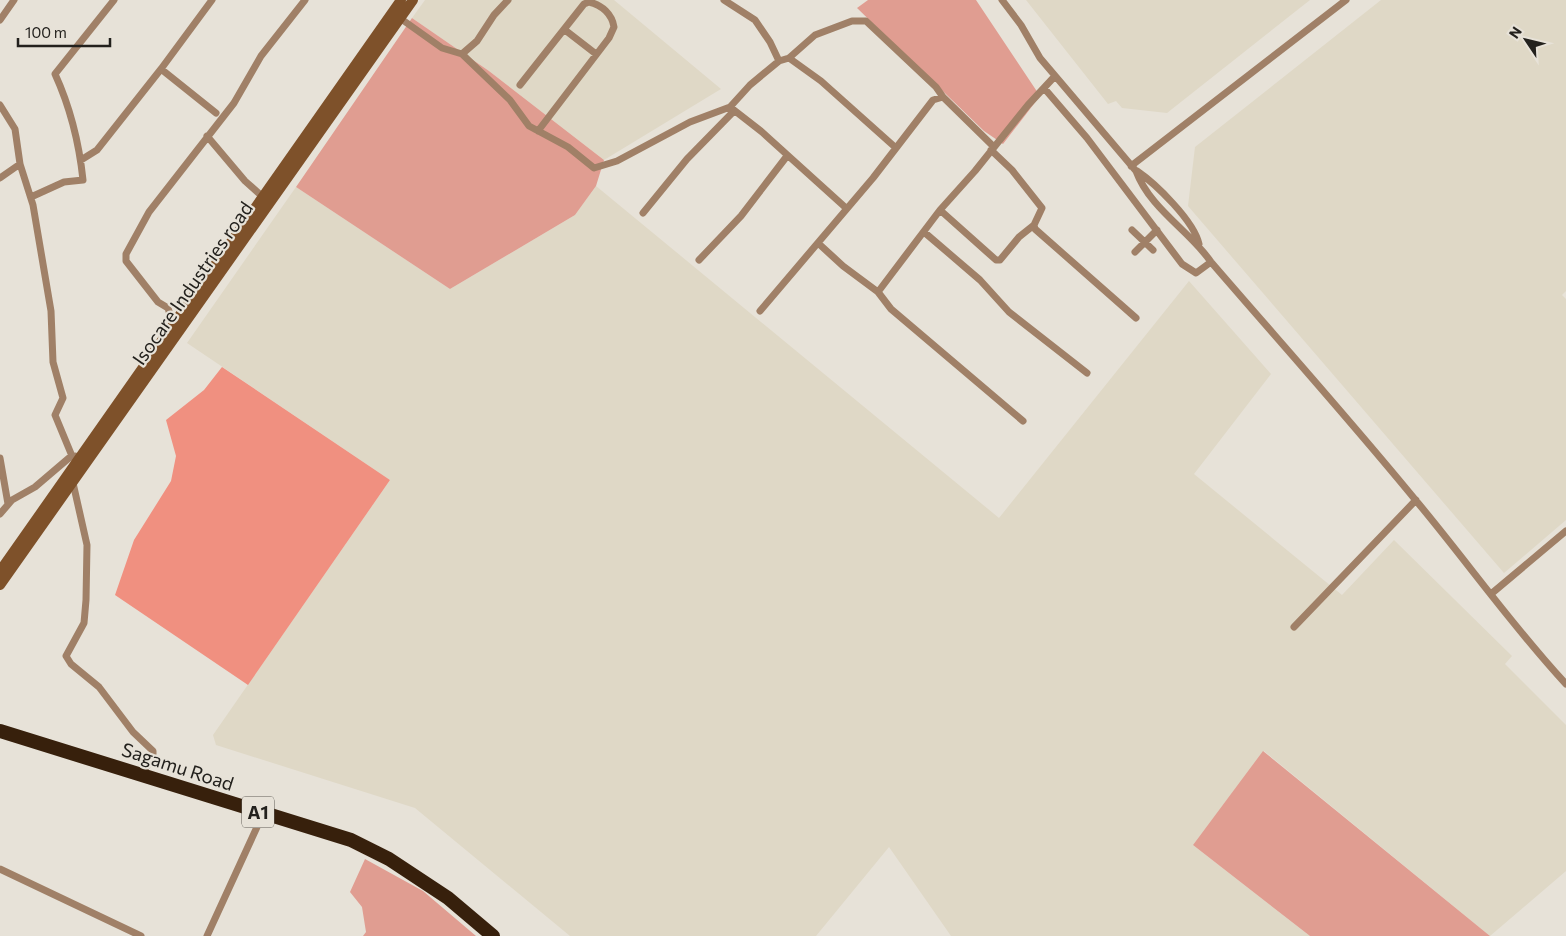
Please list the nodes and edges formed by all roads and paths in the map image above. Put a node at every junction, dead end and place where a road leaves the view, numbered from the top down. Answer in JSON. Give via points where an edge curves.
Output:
{"nodes":[{"id":1,"x":14,"y":0,"type":"edge"},
{"id":2,"x":114,"y":0,"type":"edge"},
{"id":3,"x":212,"y":0,"type":"edge"},
{"id":4,"x":306,"y":0,"type":"edge"},
{"id":5,"x":401,"y":0,"type":"edge"},
{"id":6,"x":413,"y":0,"type":"edge"},
{"id":7,"x":508,"y":0,"type":"edge"},
{"id":8,"x":724,"y":0,"type":"edge"},
{"id":9,"x":1002,"y":0,"type":"edge"},
{"id":10,"x":1346,"y":0,"type":"edge"},
{"id":11,"x":396,"y":16,"type":"junction"},
{"id":12,"x":0,"y":20,"type":"edge"},
{"id":13,"x":565,"y":30,"type":"junction"},
{"id":14,"x":462,"y":54,"type":"junction"},
{"id":15,"x":596,"y":54,"type":"junction"},
{"id":16,"x":789,"y":58,"type":"junction"},
{"id":17,"x":779,"y":60,"type":"junction"},
{"id":18,"x":161,"y":69,"type":"junction"},
{"id":19,"x":1055,"y":76,"type":"junction"},
{"id":20,"x":520,"y":85,"type":"dead end"},
{"id":21,"x":1044,"y":88,"type":"junction"},
{"id":22,"x":942,"y":97,"type":"junction"},
{"id":23,"x":0,"y":105,"type":"edge"},
{"id":24,"x":732,"y":109,"type":"junction"},
{"id":25,"x":216,"y":113,"type":"dead end"},
{"id":26,"x":538,"y":131,"type":"junction"},
{"id":27,"x":207,"y":136,"type":"junction"},
{"id":28,"x":896,"y":148,"type":"junction"},
{"id":29,"x":992,"y":149,"type":"junction"},
{"id":30,"x":787,"y":156,"type":"junction"},
{"id":31,"x":81,"y":160,"type":"junction"},
{"id":32,"x":20,"y":164,"type":"junction"},
{"id":33,"x":1134,"y":169,"type":"junction"},
{"id":34,"x":0,"y":178,"type":"edge"},
{"id":35,"x":31,"y":197,"type":"junction"},
{"id":36,"x":263,"y":197,"type":"junction"},
{"id":37,"x":846,"y":208,"type":"junction"},
{"id":38,"x":940,"y":210,"type":"junction"},
{"id":39,"x":643,"y":213,"type":"dead end"},
{"id":40,"x":1034,"y":225,"type":"junction"},
{"id":41,"x":1132,"y":230,"type":"dead end"},
{"id":42,"x":1157,"y":230,"type":"junction"},
{"id":43,"x":924,"y":232,"type":"junction"},
{"id":44,"x":818,"y":243,"type":"junction"},
{"id":45,"x":1144,"y":243,"type":"junction"},
{"id":46,"x":1199,"y":244,"type":"junction"},
{"id":47,"x":1153,"y":250,"type":"dead end"},
{"id":48,"x":1134,"y":252,"type":"dead end"},
{"id":49,"x":699,"y":260,"type":"dead end"},
{"id":50,"x":1211,"y":262,"type":"junction"},
{"id":51,"x":878,"y":292,"type":"junction"},
{"id":52,"x":760,"y":311,"type":"dead end"},
{"id":53,"x":1136,"y":318,"type":"dead end"},
{"id":54,"x":176,"y":322,"type":"junction"},
{"id":55,"x":167,"y":342,"type":"junction"},
{"id":56,"x":1087,"y":373,"type":"dead end"},
{"id":57,"x":1023,"y":421,"type":"dead end"},
{"id":58,"x":76,"y":457,"type":"junction"},
{"id":59,"x":0,"y":458,"type":"edge"},
{"id":60,"x":73,"y":482,"type":"junction"},
{"id":61,"x":1416,"y":500,"type":"junction"},
{"id":62,"x":8,"y":504,"type":"junction"},
{"id":63,"x":0,"y":514,"type":"edge"},
{"id":64,"x":1566,"y":531,"type":"edge"},
{"id":65,"x":0,"y":571,"type":"edge"},
{"id":66,"x":0,"y":585,"type":"edge"},
{"id":67,"x":1492,"y":594,"type":"junction"},
{"id":68,"x":1294,"y":627,"type":"dead end"},
{"id":69,"x":1566,"y":684,"type":"edge"},
{"id":70,"x":0,"y":731,"type":"edge"},
{"id":71,"x":141,"y":774,"type":"junction"},
{"id":72,"x":263,"y":814,"type":"junction"},
{"id":73,"x":0,"y":869,"type":"edge"},
{"id":74,"x":141,"y":936,"type":"edge"},
{"id":75,"x":207,"y":936,"type":"edge"},
{"id":76,"x":493,"y":936,"type":"edge"}],
"edges":[{"from":1,"to":12,"type":"street"},
{"from":2,"to":31,"type":"street","via":[[56,74],[70,106]]},
{"from":3,"to":18,"type":"street"},
{"from":4,"to":27,"type":"street","via":[[261,56],[238,98]]},
{"from":5,"to":11,"type":"street","name":"Isocare Industries road"},
{"from":6,"to":11,"type":"street","name":"Isocare Industries road"},
{"from":7,"to":14,"type":"street","via":[[477,41]]},
{"from":8,"to":17,"type":"street","via":[[755,20]]},
{"from":9,"to":19,"type":"street"},
{"from":10,"to":33,"type":"street"},
{"from":11,"to":14,"type":"street","via":[[442,48]]},
{"from":11,"to":36,"type":"street","name":"Isocare Industries road"},
{"from":11,"to":55,"type":"street","name":"Isocare Industries road"},
{"from":13,"to":15,"type":"street"},
{"from":13,"to":15,"type":"street","via":[[584,4],[589,2],[602,7],[614,27]]},
{"from":13,"to":20,"type":"street"},
{"from":14,"to":26,"type":"street","via":[[510,100],[529,126]]},
{"from":15,"to":26,"type":"street"},
{"from":16,"to":17,"type":"street"},
{"from":16,"to":22,"type":"street","via":[[815,35],[852,21],[866,21],[936,87]]},
{"from":16,"to":28,"type":"street","via":[[821,81]]},
{"from":17,"to":24,"type":"street","via":[[750,85]]},
{"from":18,"to":25,"type":"street"},
{"from":18,"to":31,"type":"street","via":[[97,150]]},
{"from":19,"to":21,"type":"street"},
{"from":19,"to":33,"type":"street"},
{"from":21,"to":29,"type":"street"},
{"from":21,"to":42,"type":"street","via":[[1087,138]]},
{"from":22,"to":28,"type":"street","via":[[938,96],[929,104]]},
{"from":22,"to":29,"type":"street"},
{"from":23,"to":32,"type":"street","via":[[15,129]]},
{"from":24,"to":26,"type":"street","via":[[690,122],[617,161],[594,168],[568,147]]},
{"from":24,"to":30,"type":"street"},
{"from":24,"to":39,"type":"street"},
{"from":27,"to":36,"type":"street"},
{"from":27,"to":54,"type":"street","via":[[149,212],[124,258],[156,299],[168,308]]},
{"from":28,"to":37,"type":"street"},
{"from":29,"to":38,"type":"street"},
{"from":29,"to":40,"type":"street","via":[[1042,208]]},
{"from":30,"to":37,"type":"street"},
{"from":30,"to":49,"type":"street","via":[[741,216]]},
{"from":31,"to":35,"type":"street","via":[[83,180],[64,182]]},
{"from":32,"to":34,"type":"street"},
{"from":32,"to":35,"type":"street"},
{"from":33,"to":46,"type":"street","via":[[1171,220]]},
{"from":33,"to":46,"type":"street","via":[[1171,203],[1197,234]]},
{"from":35,"to":58,"type":"street","via":[[51,311],[53,362],[63,398],[55,415]]},
{"from":36,"to":54,"type":"street","name":"Isocare Industries road"},
{"from":37,"to":44,"type":"street"},
{"from":38,"to":40,"type":"street","via":[[996,260],[1000,260]]},
{"from":38,"to":43,"type":"street"},
{"from":40,"to":53,"type":"street"},
{"from":41,"to":45,"type":"street"},
{"from":42,"to":45,"type":"street"},
{"from":42,"to":50,"type":"street","via":[[1182,264],[1196,273]]},
{"from":43,"to":51,"type":"street"},
{"from":43,"to":56,"type":"street","via":[[980,280],[1014,316]]},
{"from":44,"to":51,"type":"street"},
{"from":44,"to":52,"type":"street"},
{"from":45,"to":47,"type":"street"},
{"from":45,"to":48,"type":"street"},
{"from":46,"to":50,"type":"street"},
{"from":50,"to":61,"type":"street"},
{"from":51,"to":57,"type":"street","via":[[891,309]]},
{"from":54,"to":55,"type":"street","name":"Isocare Industries road"},
{"from":55,"to":58,"type":"street","name":"Isocare Industries road"},
{"from":55,"to":60,"type":"street","name":"Isocare Industries road"},
{"from":58,"to":62,"type":"street"},
{"from":58,"to":65,"type":"street","name":"Isocare Industries road"},
{"from":59,"to":62,"type":"street"},
{"from":60,"to":66,"type":"street","name":"Isocare Industries road"},
{"from":60,"to":71,"type":"street","via":[[88,545],[86,600],[84,623],[66,656],[99,687],[133,732],[153,751],[153,758]]},
{"from":61,"to":67,"type":"street"},
{"from":61,"to":68,"type":"street"},
{"from":62,"to":63,"type":"street"},
{"from":64,"to":67,"type":"street"},
{"from":67,"to":69,"type":"street"},
{"from":70,"to":71,"type":"highway","name":"Sagamu Road","number":"A1"},
{"from":71,"to":72,"type":"highway","name":"Sagamu Road","number":"A1"},
{"from":72,"to":75,"type":"street"},
{"from":72,"to":76,"type":"highway","name":"Sagamu Road","number":"A1","via":[[351,840],[389,859],[448,898]]},
{"from":73,"to":74,"type":"street"}]}
